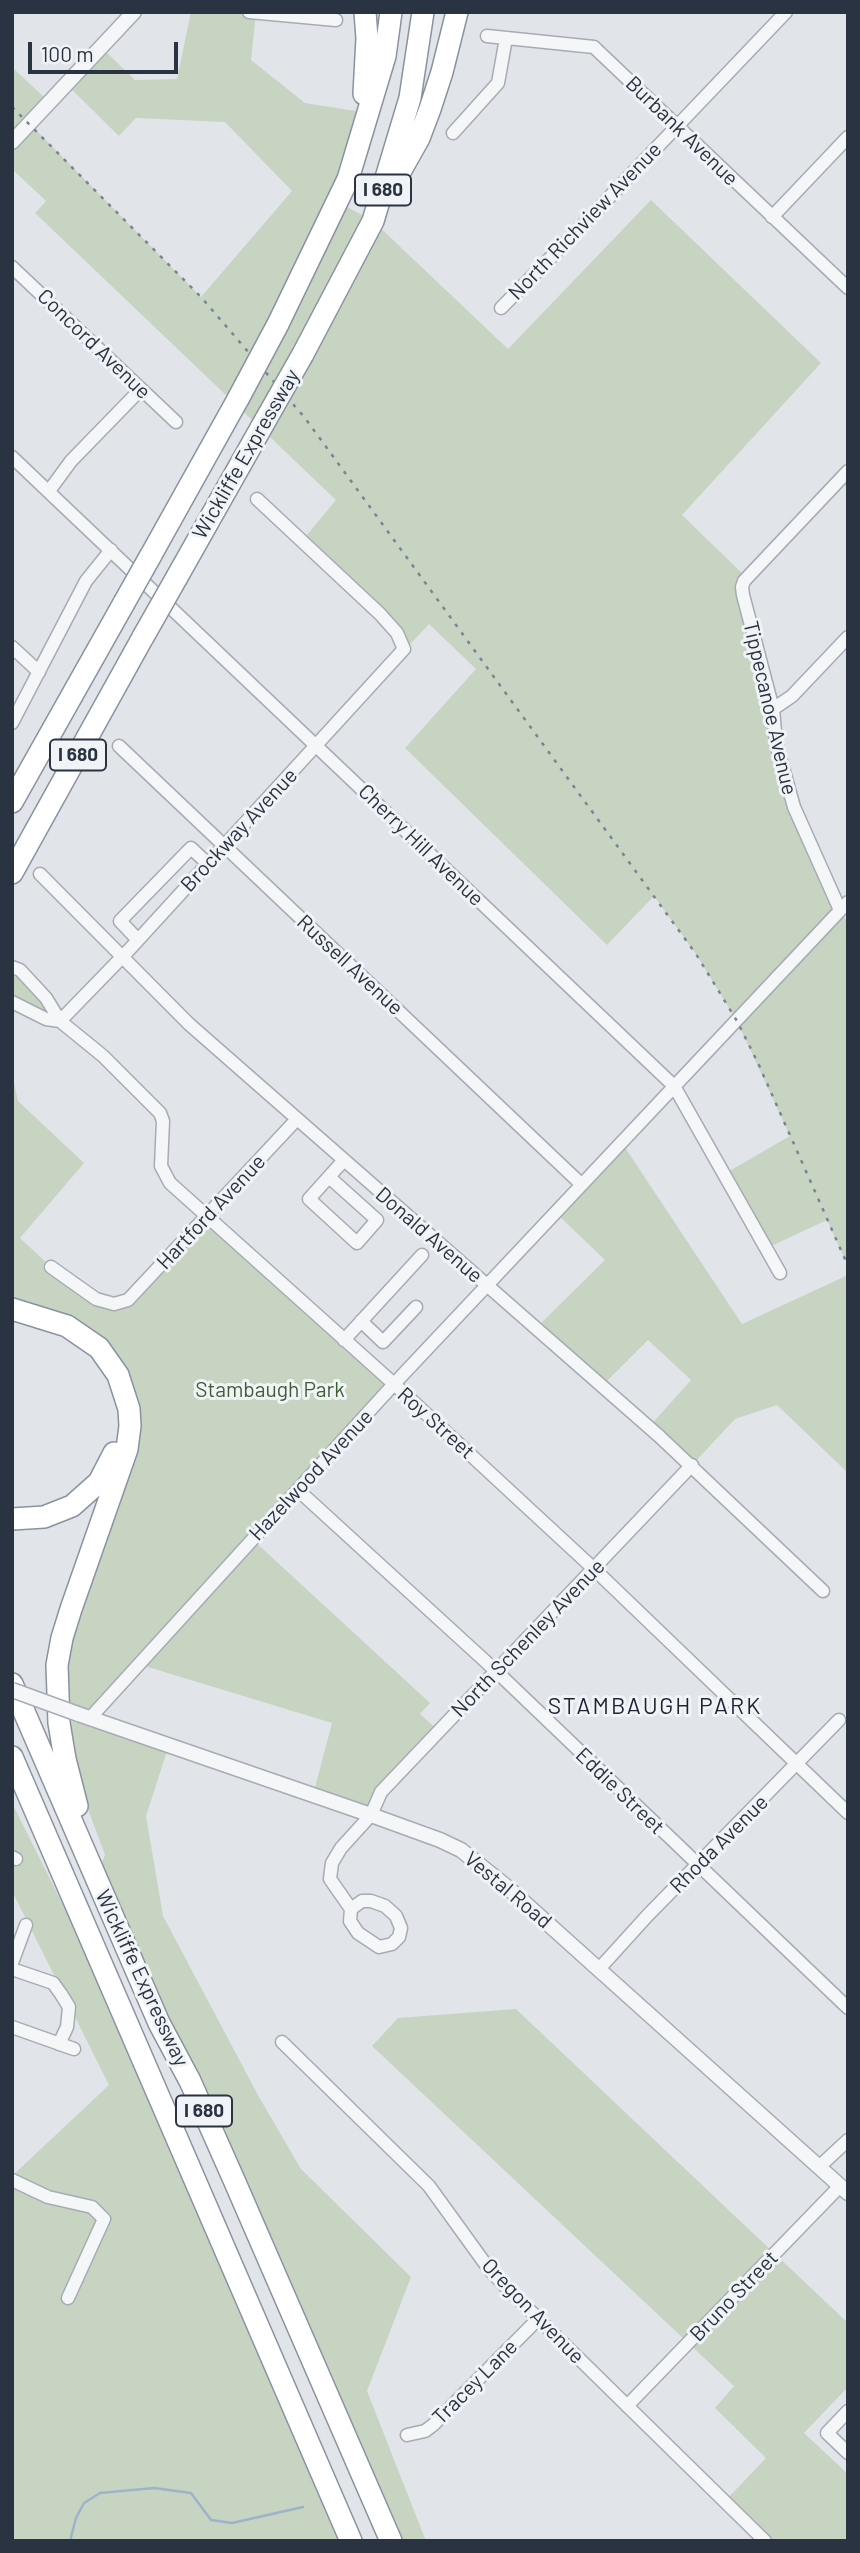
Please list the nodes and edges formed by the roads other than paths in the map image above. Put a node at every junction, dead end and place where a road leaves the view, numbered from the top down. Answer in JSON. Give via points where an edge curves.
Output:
{"nodes":[{"id":1,"x":134,"y":12,"type":"edge"},
{"id":2,"x":249,"y":12,"type":"edge"},
{"id":3,"x":365,"y":12,"type":"edge"},
{"id":4,"x":391,"y":12,"type":"edge"},
{"id":5,"x":423,"y":12,"type":"edge"},
{"id":6,"x":457,"y":12,"type":"edge"},
{"id":7,"x":786,"y":12,"type":"edge"},
{"id":8,"x":336,"y":20,"type":"dead end"},
{"id":9,"x":487,"y":36,"type":"dead end"},
{"id":10,"x":506,"y":38,"type":"junction"},
{"id":11,"x":677,"y":126,"type":"junction"},
{"id":12,"x":453,"y":133,"type":"dead end"},
{"id":13,"x":848,"y":137,"type":"edge"},
{"id":14,"x":12,"y":142,"type":"edge"},
{"id":15,"x":358,"y":145,"type":"junction"},
{"id":16,"x":772,"y":217,"type":"junction"},
{"id":17,"x":373,"y":220,"type":"junction"},
{"id":18,"x":12,"y":267,"type":"edge"},
{"id":19,"x":848,"y":288,"type":"edge"},
{"id":20,"x":501,"y":308,"type":"dead end"},
{"id":21,"x":141,"y":389,"type":"junction"},
{"id":22,"x":176,"y":422,"type":"dead end"},
{"id":23,"x":12,"y":457,"type":"edge"},
{"id":24,"x":848,"y":471,"type":"edge"},
{"id":25,"x":49,"y":491,"type":"junction"},
{"id":26,"x":257,"y":499,"type":"dead end"},
{"id":27,"x":111,"y":550,"type":"junction"},
{"id":28,"x":848,"y":637,"type":"edge"},
{"id":29,"x":12,"y":647,"type":"edge"},
{"id":30,"x":39,"y":672,"type":"junction"},
{"id":31,"x":773,"y":709,"type":"junction"},
{"id":32,"x":12,"y":723,"type":"edge"},
{"id":33,"x":119,"y":746,"type":"dead end"},
{"id":34,"x":317,"y":746,"type":"junction"},
{"id":35,"x":12,"y":802,"type":"edge"},
{"id":36,"x":224,"y":846,"type":"junction"},
{"id":37,"x":208,"y":864,"type":"junction"},
{"id":38,"x":12,"y":873,"type":"edge"},
{"id":39,"x":40,"y":874,"type":"dead end"},
{"id":40,"x":844,"y":906,"type":"edge"},
{"id":41,"x":138,"y":940,"type":"junction"},
{"id":42,"x":123,"y":957,"type":"junction"},
{"id":43,"x":12,"y":967,"type":"edge"},
{"id":44,"x":12,"y":1002,"type":"edge"},
{"id":45,"x":60,"y":1021,"type":"junction"},
{"id":46,"x":674,"y":1086,"type":"junction"},
{"id":47,"x":297,"y":1119,"type":"junction"},
{"id":48,"x":344,"y":1160,"type":"junction"},
{"id":49,"x":329,"y":1177,"type":"junction"},
{"id":50,"x":581,"y":1184,"type":"junction"},
{"id":51,"x":207,"y":1216,"type":"junction"},
{"id":52,"x":422,"y":1255,"type":"dead end"},
{"id":53,"x":51,"y":1267,"type":"dead end"},
{"id":54,"x":780,"y":1273,"type":"dead end"},
{"id":55,"x":487,"y":1286,"type":"junction"},
{"id":56,"x":416,"y":1307,"type":"dead end"},
{"id":57,"x":12,"y":1309,"type":"edge"},
{"id":58,"x":12,"y":1321,"type":"edge"},
{"id":59,"x":361,"y":1321,"type":"junction"},
{"id":60,"x":344,"y":1340,"type":"junction"},
{"id":61,"x":394,"y":1384,"type":"junction"},
{"id":62,"x":691,"y":1465,"type":"junction"},
{"id":63,"x":298,"y":1490,"type":"junction"},
{"id":64,"x":12,"y":1519,"type":"edge"},
{"id":65,"x":594,"y":1569,"type":"junction"},
{"id":66,"x":823,"y":1591,"type":"dead end"},
{"id":67,"x":496,"y":1671,"type":"junction"},
{"id":68,"x":12,"y":1684,"type":"edge"},
{"id":69,"x":12,"y":1690,"type":"edge"},
{"id":70,"x":84,"y":1715,"type":"junction"},
{"id":71,"x":839,"y":1720,"type":"dead end"},
{"id":72,"x":12,"y":1757,"type":"edge"},
{"id":73,"x":798,"y":1765,"type":"junction"},
{"id":74,"x":12,"y":1768,"type":"edge"},
{"id":75,"x":33,"y":1805,"type":"junction"},
{"id":76,"x":848,"y":1813,"type":"edge"},
{"id":77,"x":371,"y":1815,"type":"junction"},
{"id":78,"x":697,"y":1866,"type":"junction"},
{"id":79,"x":96,"y":1878,"type":"junction"},
{"id":80,"x":351,"y":1909,"type":"dead end"},
{"id":81,"x":26,"y":1926,"type":"dead end"},
{"id":82,"x":12,"y":1963,"type":"edge"},
{"id":83,"x":12,"y":1969,"type":"edge"},
{"id":84,"x":599,"y":1969,"type":"junction"},
{"id":85,"x":848,"y":2008,"type":"edge"},
{"id":86,"x":12,"y":2027,"type":"edge"},
{"id":87,"x":282,"y":2042,"type":"dead end"},
{"id":88,"x":59,"y":2044,"type":"junction"},
{"id":89,"x":74,"y":2049,"type":"dead end"},
{"id":90,"x":848,"y":2140,"type":"edge"},
{"id":91,"x":820,"y":2166,"type":"junction"},
{"id":92,"x":12,"y":2180,"type":"edge"},
{"id":93,"x":844,"y":2189,"type":"edge"},
{"id":94,"x":68,"y":2298,"type":"dead end"},
{"id":95,"x":538,"y":2319,"type":"junction"},
{"id":96,"x":627,"y":2406,"type":"junction"},
{"id":97,"x":848,"y":2411,"type":"edge"},
{"id":98,"x":407,"y":2435,"type":"dead end"},
{"id":99,"x":848,"y":2453,"type":"edge"},
{"id":100,"x":351,"y":2541,"type":"edge"},
{"id":101,"x":391,"y":2541,"type":"edge"},
{"id":102,"x":765,"y":2541,"type":"edge"}],
"edges":[{"from":1,"to":14,"type":"street"},
{"from":2,"to":8,"type":"street"},
{"from":3,"to":15,"type":"highway","via":[[366,73]]},
{"from":4,"to":15,"type":"highway","name":"Wickliffe Expressway","number":"I 680","via":[[385,56]]},
{"from":5,"to":17,"type":"highway","name":"Wickliffe Expressway","number":"I 680","via":[[410,99]]},
{"from":6,"to":17,"type":"highway","via":[[419,138]]},
{"from":7,"to":11,"type":"street","name":"North Richview Avenue"},
{"from":9,"to":10,"type":"street","name":"Burbank Avenue"},
{"from":10,"to":11,"type":"street","name":"Burbank Avenue","via":[[594,47]]},
{"from":10,"to":12,"type":"street","via":[[498,83]]},
{"from":11,"to":16,"type":"street","name":"Burbank Avenue"},
{"from":11,"to":20,"type":"street","name":"North Richview Avenue"},
{"from":13,"to":16,"type":"street"},
{"from":15,"to":35,"type":"highway","name":"Wickliffe Expressway","number":"I 680","bridge":true,"via":[[338,202],[278,324]]},
{"from":16,"to":19,"type":"street","name":"Burbank Avenue"},
{"from":17,"to":38,"type":"highway","name":"Wickliffe Expressway","number":"I 680","bridge":true,"via":[[303,354]]},
{"from":18,"to":21,"type":"street","name":"Concord Avenue"},
{"from":21,"to":22,"type":"street","name":"Concord Avenue"},
{"from":21,"to":25,"type":"street","via":[[71,461]]},
{"from":23,"to":25,"type":"street","name":"Cherry Hill Avenue"},
{"from":24,"to":31,"type":"street","name":"Tippecanoe Avenue","via":[[744,581],[743,595]]},
{"from":25,"to":27,"type":"street","name":"Cherry Hill Avenue"},
{"from":26,"to":34,"type":"street","name":"Brockway Avenue","via":[[397,633],[404,646]]},
{"from":27,"to":30,"type":"street","via":[[91,574]]},
{"from":27,"to":34,"type":"street","name":"Cherry Hill Avenue"},
{"from":28,"to":31,"type":"street","via":[[792,696]]},
{"from":29,"to":30,"type":"street"},
{"from":30,"to":32,"type":"street"},
{"from":31,"to":40,"type":"street","name":"Tippecanoe Avenue","via":[[776,743],[794,807]]},
{"from":33,"to":36,"type":"street","name":"Russell Avenue"},
{"from":34,"to":36,"type":"street","name":"Brockway Avenue"},
{"from":34,"to":46,"type":"street","name":"Cherry Hill Avenue"},
{"from":36,"to":37,"type":"street","name":"Brockway Avenue"},
{"from":36,"to":50,"type":"street","name":"Russell Avenue"},
{"from":37,"to":41,"type":"street","name":"Brockway Avenue"},
{"from":37,"to":41,"type":"street","via":[[191,848],[120,921]]},
{"from":39,"to":42,"type":"street","name":"Donald Avenue"},
{"from":40,"to":46,"type":"street","name":"Hazelwood Avenue"},
{"from":41,"to":42,"type":"street","name":"Brockway Avenue"},
{"from":42,"to":45,"type":"street","name":"Brockway Avenue"},
{"from":42,"to":47,"type":"street","name":"Donald Avenue","via":[[189,1024]]},
{"from":43,"to":45,"type":"street","name":"Roy Street","via":[[46,998]]},
{"from":44,"to":45,"type":"street","name":"Roy Street"},
{"from":45,"to":51,"type":"street","name":"Roy Street","via":[[160,1113],[163,1174]]},
{"from":46,"to":50,"type":"street","name":"Hazelwood Avenue"},
{"from":46,"to":54,"type":"street","name":"Cherry Hill Avenue"},
{"from":47,"to":48,"type":"street","name":"Donald Avenue"},
{"from":47,"to":51,"type":"street","name":"Hartford Avenue"},
{"from":48,"to":49,"type":"street"},
{"from":48,"to":55,"type":"street","name":"Donald Avenue"},
{"from":49,"to":49,"type":"street","via":[[309,1199],[357,1243],[377,1220]]},
{"from":50,"to":55,"type":"street","name":"Hazelwood Avenue"},
{"from":51,"to":53,"type":"street","name":"Hartford Avenue","via":[[123,1303],[96,1299]]},
{"from":51,"to":60,"type":"street","name":"Roy Street"},
{"from":52,"to":59,"type":"street"},
{"from":55,"to":61,"type":"street","name":"Hazelwood Avenue"},
{"from":55,"to":62,"type":"street","name":"Donald Avenue"},
{"from":56,"to":59,"type":"street","via":[[383,1342]]},
{"from":57,"to":79,"type":"highway","via":[[67,1326],[99,1348],[118,1375],[129,1409],[127,1449],[71,1609],[57,1665],[63,1751],[96,1857]]},
{"from":58,"to":64,"type":"highway","via":[[56,1335],[87,1354],[109,1384],[118,1419],[113,1457],[86,1495],[44,1517]]},
{"from":59,"to":60,"type":"street"},
{"from":60,"to":61,"type":"street","name":"Roy Street"},
{"from":61,"to":63,"type":"street","name":"Hazelwood Avenue"},
{"from":61,"to":65,"type":"street","name":"Roy Street"},
{"from":62,"to":65,"type":"street","name":"North Schenley Avenue"},
{"from":62,"to":66,"type":"street","name":"Donald Avenue"},
{"from":63,"to":67,"type":"street","name":"Eddie Street"},
{"from":63,"to":70,"type":"street","name":"Hazelwood Avenue"},
{"from":65,"to":67,"type":"street","name":"North Schenley Avenue"},
{"from":65,"to":73,"type":"street","name":"Roy Street"},
{"from":67,"to":77,"type":"street","name":"North Schenley Avenue","via":[[381,1792]]},
{"from":67,"to":78,"type":"street","name":"Eddie Street"},
{"from":68,"to":79,"type":"highway","name":"Wickliffe Expressway","number":"I 680"},
{"from":69,"to":70,"type":"street","name":"Vestal Road","bridge":true},
{"from":70,"to":77,"type":"street","name":"Vestal Road"},
{"from":71,"to":73,"type":"street","name":"Rhoda Avenue"},
{"from":72,"to":75,"type":"highway","name":"Wickliffe Expressway","number":"I 680"},
{"from":73,"to":76,"type":"street","name":"Roy Street"},
{"from":73,"to":78,"type":"street","name":"Rhoda Avenue"},
{"from":74,"to":75,"type":"highway"},
{"from":75,"to":100,"type":"highway","name":"Wickliffe Expressway","number":"I 680"},
{"from":77,"to":80,"type":"street","name":"North Schenley Avenue","via":[[332,1863],[330,1879]]},
{"from":77,"to":84,"type":"street","name":"Vestal Road","via":[[468,1854]]},
{"from":78,"to":84,"type":"street","name":"Rhoda Avenue"},
{"from":78,"to":85,"type":"street","name":"Eddie Street"},
{"from":79,"to":101,"type":"highway","name":"Wickliffe Expressway","number":"I 680","via":[[159,2023],[196,2093]]},
{"from":81,"to":82,"type":"street"},
{"from":83,"to":88,"type":"street","via":[[53,1983],[61,1994],[69,2007]]},
{"from":84,"to":91,"type":"street","name":"Vestal Road"},
{"from":86,"to":88,"type":"street"},
{"from":87,"to":95,"type":"street","name":"Oregon Avenue","via":[[429,2186],[489,2269]]},
{"from":88,"to":89,"type":"street"},
{"from":90,"to":91,"type":"street"},
{"from":91,"to":93,"type":"street","name":"Vestal Road"},
{"from":92,"to":94,"type":"street","via":[[48,2197],[92,2207],[104,2219]]},
{"from":93,"to":96,"type":"street","name":"Bruno Street"},
{"from":95,"to":96,"type":"street","name":"Oregon Avenue"},
{"from":95,"to":98,"type":"street","name":"Tracey Lane","via":[[433,2425]]},
{"from":96,"to":102,"type":"street","name":"Oregon Avenue"},
{"from":97,"to":99,"type":"street","via":[[827,2433]]}]}
